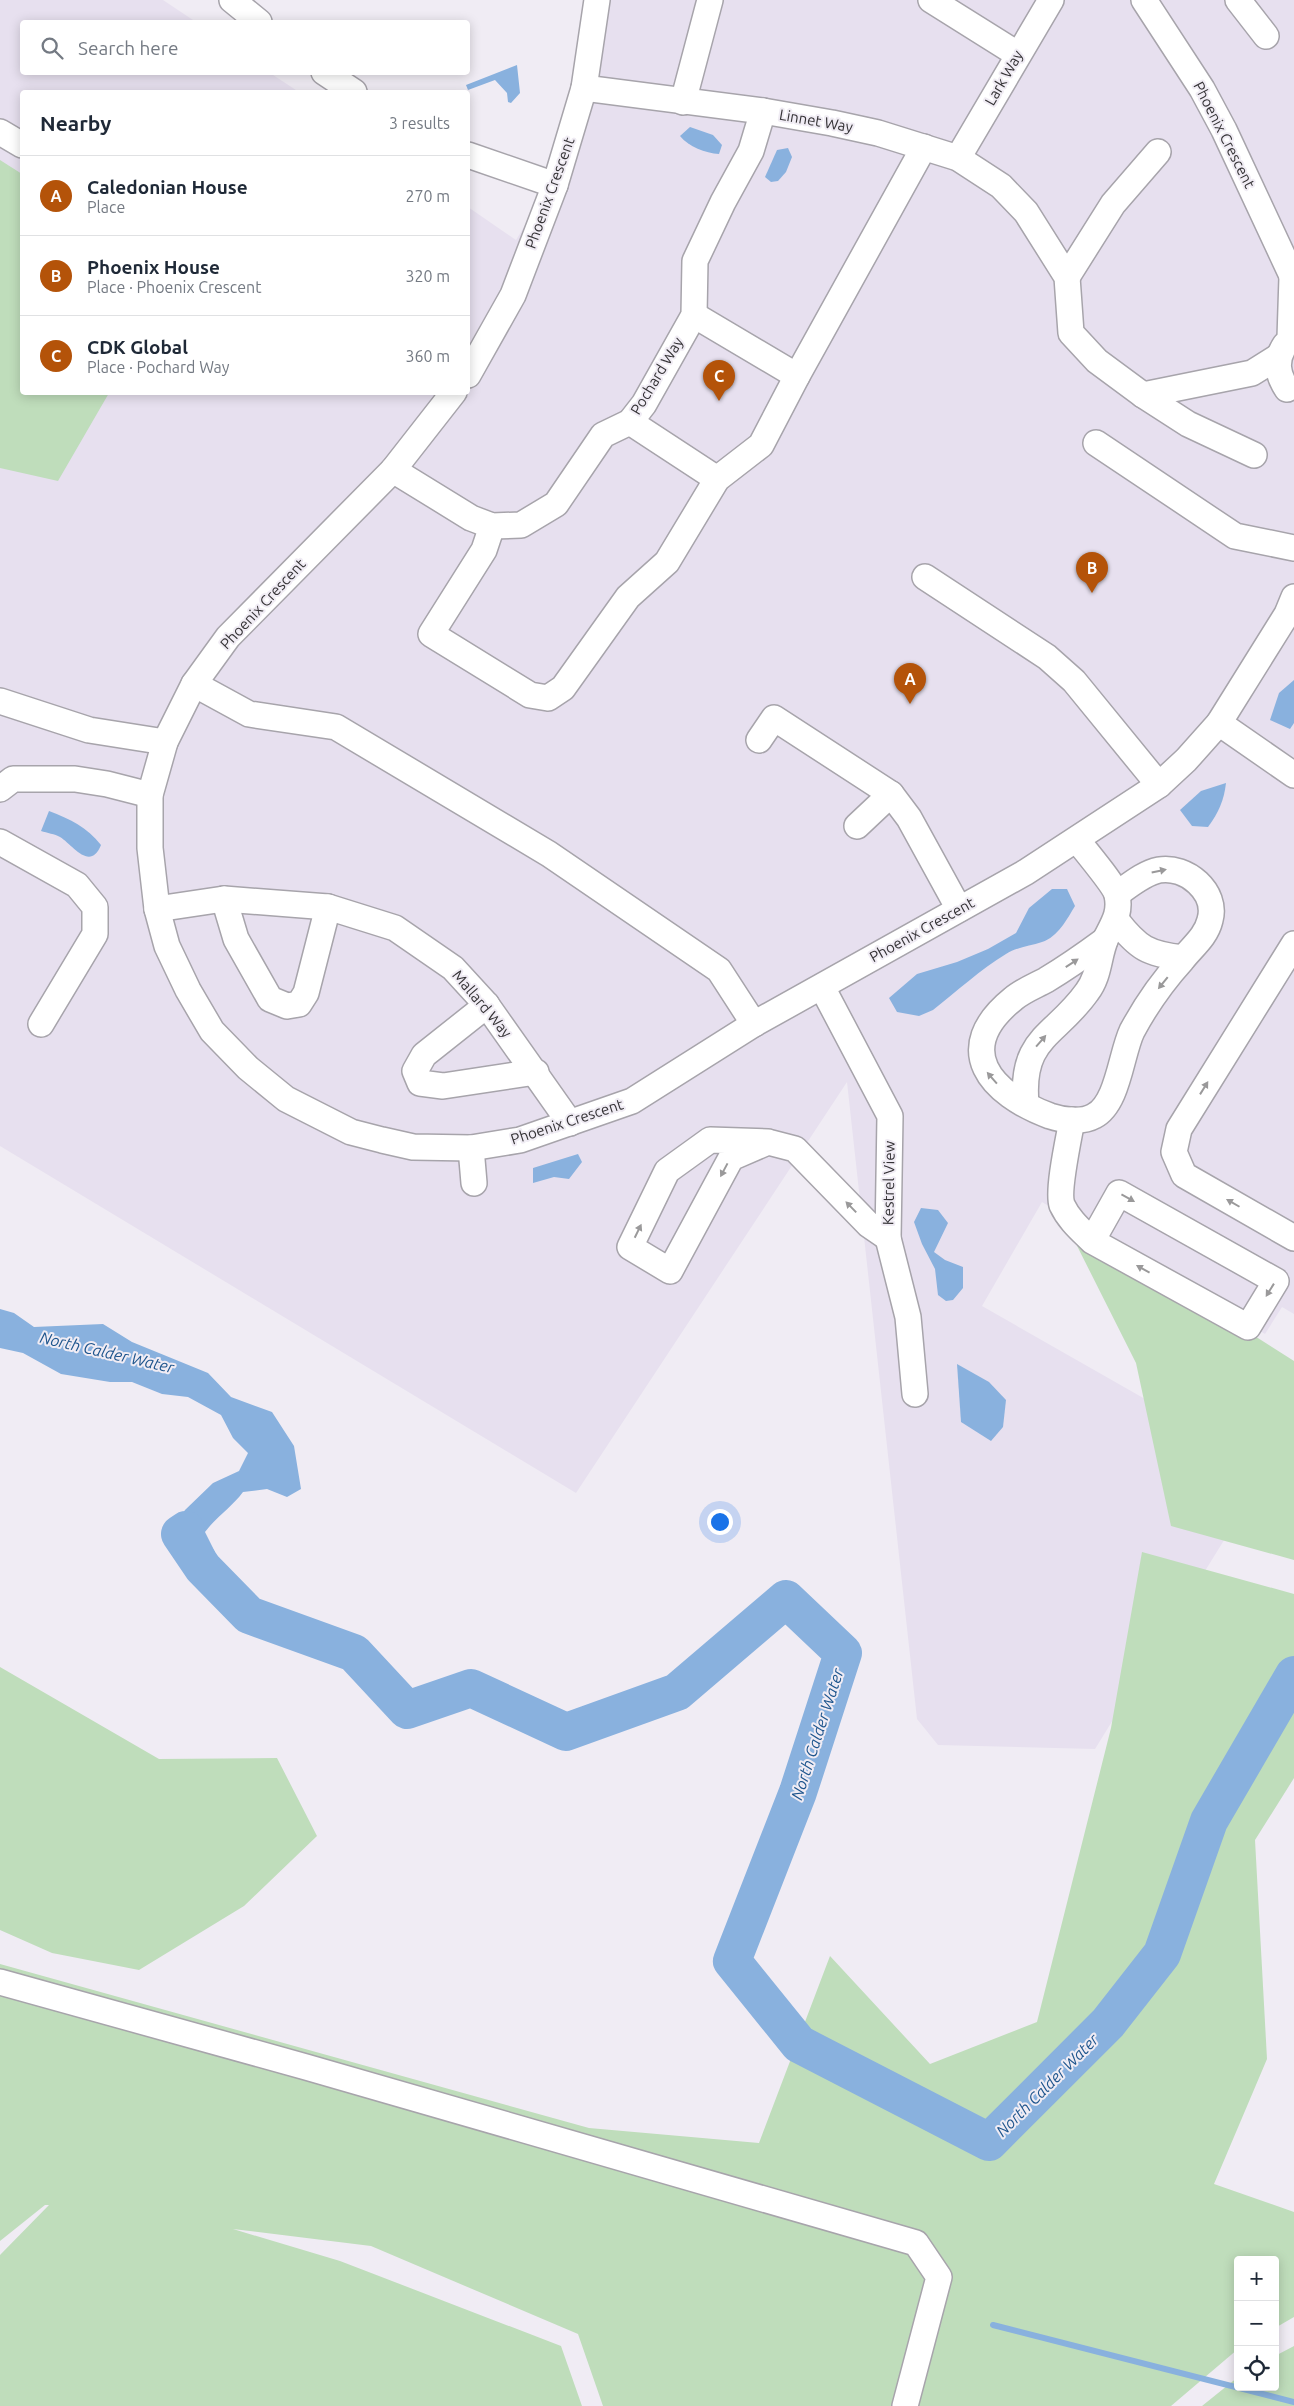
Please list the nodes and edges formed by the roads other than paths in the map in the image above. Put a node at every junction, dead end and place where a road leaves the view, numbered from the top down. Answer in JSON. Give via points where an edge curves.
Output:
{"nodes":[{"id":1,"x":232,"y":0,"type":"edge"},
{"id":2,"x":597,"y":0,"type":"edge"},
{"id":3,"x":710,"y":0,"type":"edge"},
{"id":4,"x":931,"y":0,"type":"edge"},
{"id":5,"x":1051,"y":0,"type":"edge"},
{"id":6,"x":1144,"y":0,"type":"edge"},
{"id":7,"x":1238,"y":0,"type":"edge"},
{"id":8,"x":257,"y":20,"type":"edge"},
{"id":9,"x":1266,"y":36,"type":"dead end"},
{"id":10,"x":1017,"y":54,"type":"junction"},
{"id":11,"x":328,"y":75,"type":"edge"},
{"id":12,"x":584,"y":88,"type":"junction"},
{"id":13,"x":351,"y":90,"type":"edge"},
{"id":14,"x":683,"y":102,"type":"junction"},
{"id":15,"x":763,"y":112,"type":"junction"},
{"id":16,"x":0,"y":132,"type":"edge"},
{"id":17,"x":20,"y":144,"type":"edge"},
{"id":18,"x":924,"y":146,"type":"junction"},
{"id":19,"x":1158,"y":152,"type":"dead end"},
{"id":20,"x":470,"y":156,"type":"edge"},
{"id":21,"x":958,"y":158,"type":"junction"},
{"id":22,"x":555,"y":186,"type":"junction"},
{"id":23,"x":1067,"y":277,"type":"junction"},
{"id":24,"x":1293,"y":278,"type":"edge"},
{"id":25,"x":694,"y":314,"type":"junction"},
{"id":26,"x":1288,"y":343,"type":"edge"},
{"id":27,"x":470,"y":370,"type":"edge"},
{"id":28,"x":1252,"y":372,"type":"junction"},
{"id":29,"x":797,"y":376,"type":"junction"},
{"id":30,"x":1290,"y":392,"type":"edge"},
{"id":31,"x":1142,"y":395,"type":"junction"},
{"id":32,"x":442,"y":396,"type":"edge"},
{"id":33,"x":630,"y":422,"type":"junction"},
{"id":34,"x":1096,"y":444,"type":"dead end"},
{"id":35,"x":1254,"y":454,"type":"dead end"},
{"id":36,"x":393,"y":470,"type":"junction"},
{"id":37,"x":717,"y":479,"type":"junction"},
{"id":38,"x":492,"y":526,"type":"junction"},
{"id":39,"x":1294,"y":548,"type":"edge"},
{"id":40,"x":925,"y":577,"type":"dead end"},
{"id":41,"x":1294,"y":597,"type":"edge"},
{"id":42,"x":194,"y":684,"type":"junction"},
{"id":43,"x":0,"y":701,"type":"edge"},
{"id":44,"x":1218,"y":723,"type":"junction"},
{"id":45,"x":759,"y":740,"type":"dead end"},
{"id":46,"x":165,"y":742,"type":"junction"},
{"id":47,"x":1294,"y":775,"type":"edge"},
{"id":48,"x":1159,"y":785,"type":"junction"},
{"id":49,"x":0,"y":789,"type":"edge"},
{"id":50,"x":890,"y":794,"type":"junction"},
{"id":51,"x":150,"y":795,"type":"junction"},
{"id":52,"x":857,"y":826,"type":"dead end"},
{"id":53,"x":1077,"y":840,"type":"junction"},
{"id":54,"x":0,"y":842,"type":"edge"},
{"id":55,"x":1117,"y":894,"type":"junction"},
{"id":56,"x":224,"y":899,"type":"junction"},
{"id":57,"x":328,"y":908,"type":"junction"},
{"id":58,"x":157,"y":909,"type":"junction"},
{"id":59,"x":959,"y":909,"type":"junction"},
{"id":60,"x":1111,"y":931,"type":"junction"},
{"id":61,"x":1294,"y":944,"type":"edge"},
{"id":62,"x":1182,"y":958,"type":"junction"},
{"id":63,"x":822,"y":987,"type":"junction"},
{"id":64,"x":487,"y":1005,"type":"junction"},
{"id":65,"x":41,"y":1024,"type":"dead end"},
{"id":66,"x":754,"y":1024,"type":"junction"},
{"id":67,"x":536,"y":1072,"type":"junction"},
{"id":68,"x":1026,"y":1104,"type":"junction"},
{"id":69,"x":1072,"y":1120,"type":"junction"},
{"id":70,"x":570,"y":1123,"type":"junction"},
{"id":71,"x":768,"y":1142,"type":"junction"},
{"id":72,"x":471,"y":1148,"type":"junction"},
{"id":73,"x":474,"y":1183,"type":"dead end"},
{"id":74,"x":888,"y":1238,"type":"junction"},
{"id":75,"x":1294,"y":1238,"type":"edge"},
{"id":76,"x":1092,"y":1241,"type":"junction"},
{"id":77,"x":915,"y":1394,"type":"dead end"},
{"id":78,"x":0,"y":1982,"type":"edge"},
{"id":79,"x":905,"y":2406,"type":"edge"}],
"edges":[{"from":1,"to":8,"type":"street"},
{"from":2,"to":12,"type":"street","name":"Phoenix Crescent"},
{"from":3,"to":14,"type":"street"},
{"from":4,"to":10,"type":"street"},
{"from":5,"to":10,"type":"street","name":"Lark Way"},
{"from":6,"to":24,"type":"street","name":"Phoenix Crescent","via":[[1202,89],[1224,130]]},
{"from":7,"to":9,"type":"street"},
{"from":10,"to":21,"type":"street","name":"Lark Way"},
{"from":11,"to":13,"type":"street"},
{"from":12,"to":14,"type":"street","name":"Linnet Way"},
{"from":12,"to":22,"type":"street","name":"Phoenix Crescent"},
{"from":14,"to":15,"type":"street","name":"Linnet Way"},
{"from":15,"to":18,"type":"street","name":"Linnet Way","via":[[842,125]]},
{"from":15,"to":25,"type":"street","name":"Pochard Way","via":[[751,151],[695,261]]},
{"from":16,"to":17,"type":"street"},
{"from":18,"to":21,"type":"street","name":"Linnet Way"},
{"from":18,"to":29,"type":"street"},
{"from":19,"to":23,"type":"street","via":[[1113,204]]},
{"from":20,"to":22,"type":"street"},
{"from":21,"to":23,"type":"street","name":"Linnet Way","via":[[1001,186],[1026,212]]},
{"from":22,"to":27,"type":"street","name":"Phoenix Crescent","via":[[513,295]]},
{"from":23,"to":31,"type":"street","via":[[1071,333],[1097,361]]},
{"from":24,"to":26,"type":"street","name":"Phoenix Crescent"},
{"from":25,"to":29,"type":"street"},
{"from":25,"to":33,"type":"street","name":"Pochard Way","via":[[644,404]]},
{"from":26,"to":28,"type":"street"},
{"from":26,"to":30,"type":"street","name":"Phoenix Crescent","via":[[1278,367],[1280,379]]},
{"from":28,"to":30,"type":"street"},
{"from":28,"to":31,"type":"street"},
{"from":29,"to":37,"type":"street","via":[[761,445]]},
{"from":31,"to":35,"type":"street","via":[[1188,424]]},
{"from":32,"to":36,"type":"street","name":"Phoenix Crescent"},
{"from":33,"to":37,"type":"street"},
{"from":33,"to":38,"type":"street","name":"Pochard Way","via":[[603,435],[556,504],[521,525]]},
{"from":34,"to":39,"type":"street","via":[[1235,536]]},
{"from":36,"to":38,"type":"street","name":"Pochard Way","via":[[471,518]]},
{"from":36,"to":42,"type":"street","name":"Phoenix Crescent","via":[[228,638]]},
{"from":37,"to":38,"type":"street","via":[[667,562],[628,597],[562,688],[548,698],[530,695],[431,634],[484,550]]},
{"from":40,"to":48,"type":"street","via":[[1047,657],[1074,681]]},
{"from":41,"to":44,"type":"street","name":"Phoenix Crescent","via":[[1287,614]]},
{"from":42,"to":46,"type":"street","name":"Phoenix Crescent"},
{"from":42,"to":66,"type":"street","via":[[249,714],[336,727],[549,854],[719,970]]},
{"from":43,"to":46,"type":"street","via":[[88,730]]},
{"from":44,"to":47,"type":"street"},
{"from":44,"to":48,"type":"street","name":"Phoenix Crescent"},
{"from":45,"to":50,"type":"street","via":[[774,718]]},
{"from":46,"to":51,"type":"street","name":"Phoenix Crescent"},
{"from":48,"to":53,"type":"street","name":"Phoenix Crescent"},
{"from":49,"to":51,"type":"street","via":[[13,779],[75,779]]},
{"from":50,"to":52,"type":"street"},
{"from":50,"to":59,"type":"street","via":[[909,818]]},
{"from":51,"to":58,"type":"street","name":"Phoenix Crescent","via":[[150,848]]},
{"from":53,"to":55,"type":"street"},
{"from":53,"to":59,"type":"street","name":"Phoenix Crescent"},
{"from":54,"to":65,"type":"street","via":[[77,885],[95,907],[95,934]]},
{"from":55,"to":60,"type":"street"},
{"from":55,"to":62,"type":"street","one_way":true,"via":[[1158,870],[1171,869],[1190,876],[1204,891],[1210,904],[1210,920],[1198,943]]},
{"from":56,"to":57,"type":"street","name":"Mallard Way"},
{"from":56,"to":57,"type":"street","via":[[236,939],[270,999],[288,1006],[299,1004],[306,993]]},
{"from":56,"to":58,"type":"street","name":"Mallard Way"},
{"from":57,"to":64,"type":"street","name":"Mallard Way","via":[[395,928],[453,968]]},
{"from":58,"to":72,"type":"street","name":"Phoenix Crescent","via":[[167,946],[212,1031],[248,1068],[286,1099],[351,1132],[413,1147]]},
{"from":59,"to":63,"type":"street","name":"Phoenix Crescent"},
{"from":60,"to":62,"type":"street","via":[[1159,956]]},
{"from":68,"to":60,"type":"street","one_way":true,"via":[[1024,1082],[1029,1059],[1035,1048],[1087,993],[1096,977]]},
{"from":68,"to":60,"type":"street","one_way":true,"via":[[998,1084],[982,1062],[981,1048],[989,1022],[1014,998],[1055,974]]},
{"from":75,"to":61,"type":"street","one_way":true,"via":[[1184,1175],[1174,1152],[1179,1130]]},
{"from":62,"to":69,"type":"street","one_way":true,"via":[[1142,1011],[1127,1042],[1108,1102],[1094,1116]]},
{"from":63,"to":66,"type":"street","name":"Phoenix Crescent"},
{"from":63,"to":74,"type":"street","name":"Kestrel View","via":[[890,1116]]},
{"from":64,"to":67,"type":"street","name":"Mallard Way"},
{"from":64,"to":67,"type":"street","via":[[424,1055],[415,1071],[420,1082],[443,1086]]},
{"from":66,"to":70,"type":"street","name":"Phoenix Crescent","via":[[632,1100]]},
{"from":67,"to":70,"type":"street","name":"Mallard Way"},
{"from":68,"to":69,"type":"street","via":[[1050,1116]]},
{"from":69,"to":76,"type":"street","via":[[1061,1203],[1072,1221]]},
{"from":70,"to":72,"type":"street","name":"Phoenix Crescent","via":[[520,1140]]},
{"from":71,"to":71,"type":"street","one_way":true,"via":[[731,1158],[670,1271],[630,1247],[667,1171],[710,1140]]},
{"from":74,"to":71,"type":"street","one_way":true,"via":[[869,1225],[795,1149]]},
{"from":72,"to":73,"type":"street"},
{"from":74,"to":77,"type":"street","name":"Kestrel View","via":[[908,1317]]},
{"from":76,"to":76,"type":"street","one_way":true,"via":[[1119,1193],[1276,1281],[1248,1326]]},
{"from":78,"to":79,"type":"street","via":[[916,2242],[938,2277]]}]}
